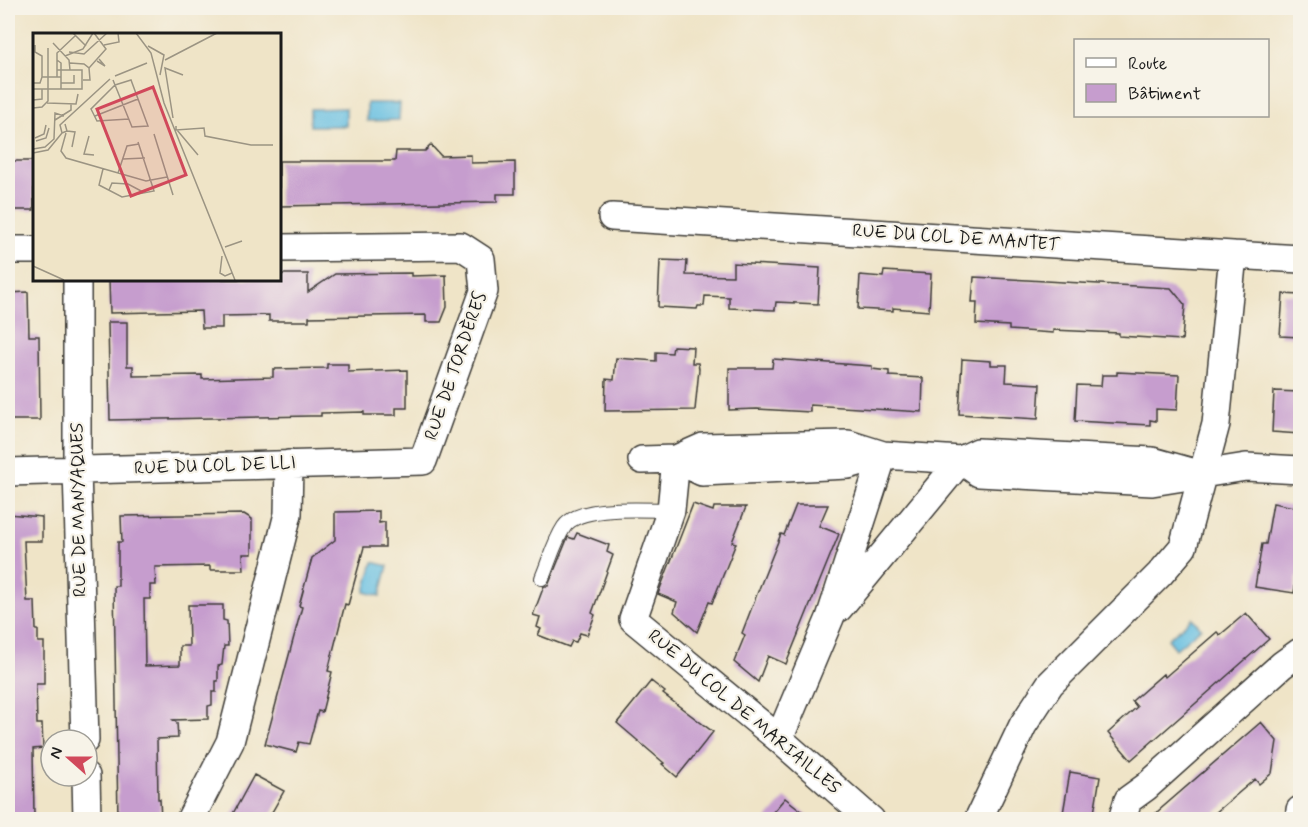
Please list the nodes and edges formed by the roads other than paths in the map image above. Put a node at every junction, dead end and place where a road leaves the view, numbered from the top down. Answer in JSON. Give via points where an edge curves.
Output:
{"nodes":[{"id":1,"x":612,"y":217,"type":"dead end"},
{"id":2,"x":280,"y":248,"type":"edge"},
{"id":3,"x":8,"y":250,"type":"edge"},
{"id":4,"x":33,"y":250,"type":"edge"},
{"id":5,"x":1233,"y":255,"type":"junction"},
{"id":6,"x":1300,"y":259,"type":"edge"},
{"id":7,"x":77,"y":280,"type":"edge"},
{"id":8,"x":883,"y":455,"type":"junction"},
{"id":9,"x":676,"y":459,"type":"junction"},
{"id":10,"x":642,"y":460,"type":"dead end"},
{"id":11,"x":961,"y":460,"type":"junction"},
{"id":12,"x":423,"y":461,"type":"joint"},
{"id":13,"x":289,"y":464,"type":"junction"},
{"id":14,"x":77,"y":470,"type":"junction"},
{"id":15,"x":1300,"y":470,"type":"edge"},
{"id":16,"x":8,"y":472,"type":"edge"},
{"id":17,"x":1202,"y":475,"type":"junction"},
{"id":18,"x":670,"y":510,"type":"junction"},
{"id":19,"x":542,"y":578,"type":"dead end"},
{"id":20,"x":830,"y":618,"type":"junction"},
{"id":21,"x":1300,"y":652,"type":"edge"},
{"id":22,"x":85,"y":728,"type":"edge"},
{"id":23,"x":779,"y":739,"type":"junction"},
{"id":24,"x":86,"y":788,"type":"edge"},
{"id":25,"x":1300,"y":810,"type":"edge"},
{"id":26,"x":87,"y":819,"type":"edge"},
{"id":27,"x":190,"y":819,"type":"edge"},
{"id":28,"x":871,"y":819,"type":"edge"},
{"id":29,"x":978,"y":819,"type":"edge"},
{"id":30,"x":1122,"y":819,"type":"edge"},
{"id":31,"x":1299,"y":819,"type":"edge"}],
"edges":[{"from":1,"to":5,"type":"street","name":"RUE DU COL DE MANTET"},
{"from":2,"to":12,"type":"street","name":"RUE DE TORDÈRES","via":[[461,246],[481,259],[484,291]]},
{"from":3,"to":4,"type":"street"},
{"from":5,"to":6,"type":"street","name":"RUE DU COL DE MANTET"},
{"from":5,"to":17,"type":"street","via":[[1216,424]]},
{"from":7,"to":14,"type":"street","name":"RUE DE MANYAQUES"},
{"from":8,"to":9,"type":"street","via":[[848,444],[725,446],[703,447]]},
{"from":8,"to":11,"type":"street"},
{"from":8,"to":20,"type":"street"},
{"from":9,"to":10,"type":"street"},
{"from":9,"to":18,"type":"street","name":"RUE DU COL DE MARIAILLES"},
{"from":11,"to":17,"type":"street","via":[[978,452],[1152,461]]},
{"from":11,"to":20,"type":"street"},
{"from":12,"to":13,"type":"street","name":"RUE DU COL DE LLI"},
{"from":13,"to":14,"type":"street","name":"RUE DU COL DE LLI"},
{"from":13,"to":27,"type":"street","via":[[288,514],[230,742]]},
{"from":14,"to":16,"type":"street","name":"RUE DU COL DE LLI"},
{"from":14,"to":22,"type":"street","name":"RUE DE MANYAQUES"},
{"from":15,"to":17,"type":"street","via":[[1246,467]]},
{"from":17,"to":29,"type":"street","via":[[1183,547],[1050,684],[1023,725]]},
{"from":18,"to":19,"type":"lane","via":[[586,513],[565,525]]},
{"from":18,"to":23,"type":"street","name":"RUE DU COL DE MARIAILLES","via":[[633,619]]},
{"from":20,"to":23,"type":"street"},
{"from":21,"to":30,"type":"street","via":[[1128,800]]},
{"from":23,"to":28,"type":"street","name":"RUE DU COL DE MARIAILLES"},
{"from":24,"to":26,"type":"street"},
{"from":25,"to":31,"type":"street"}]}
